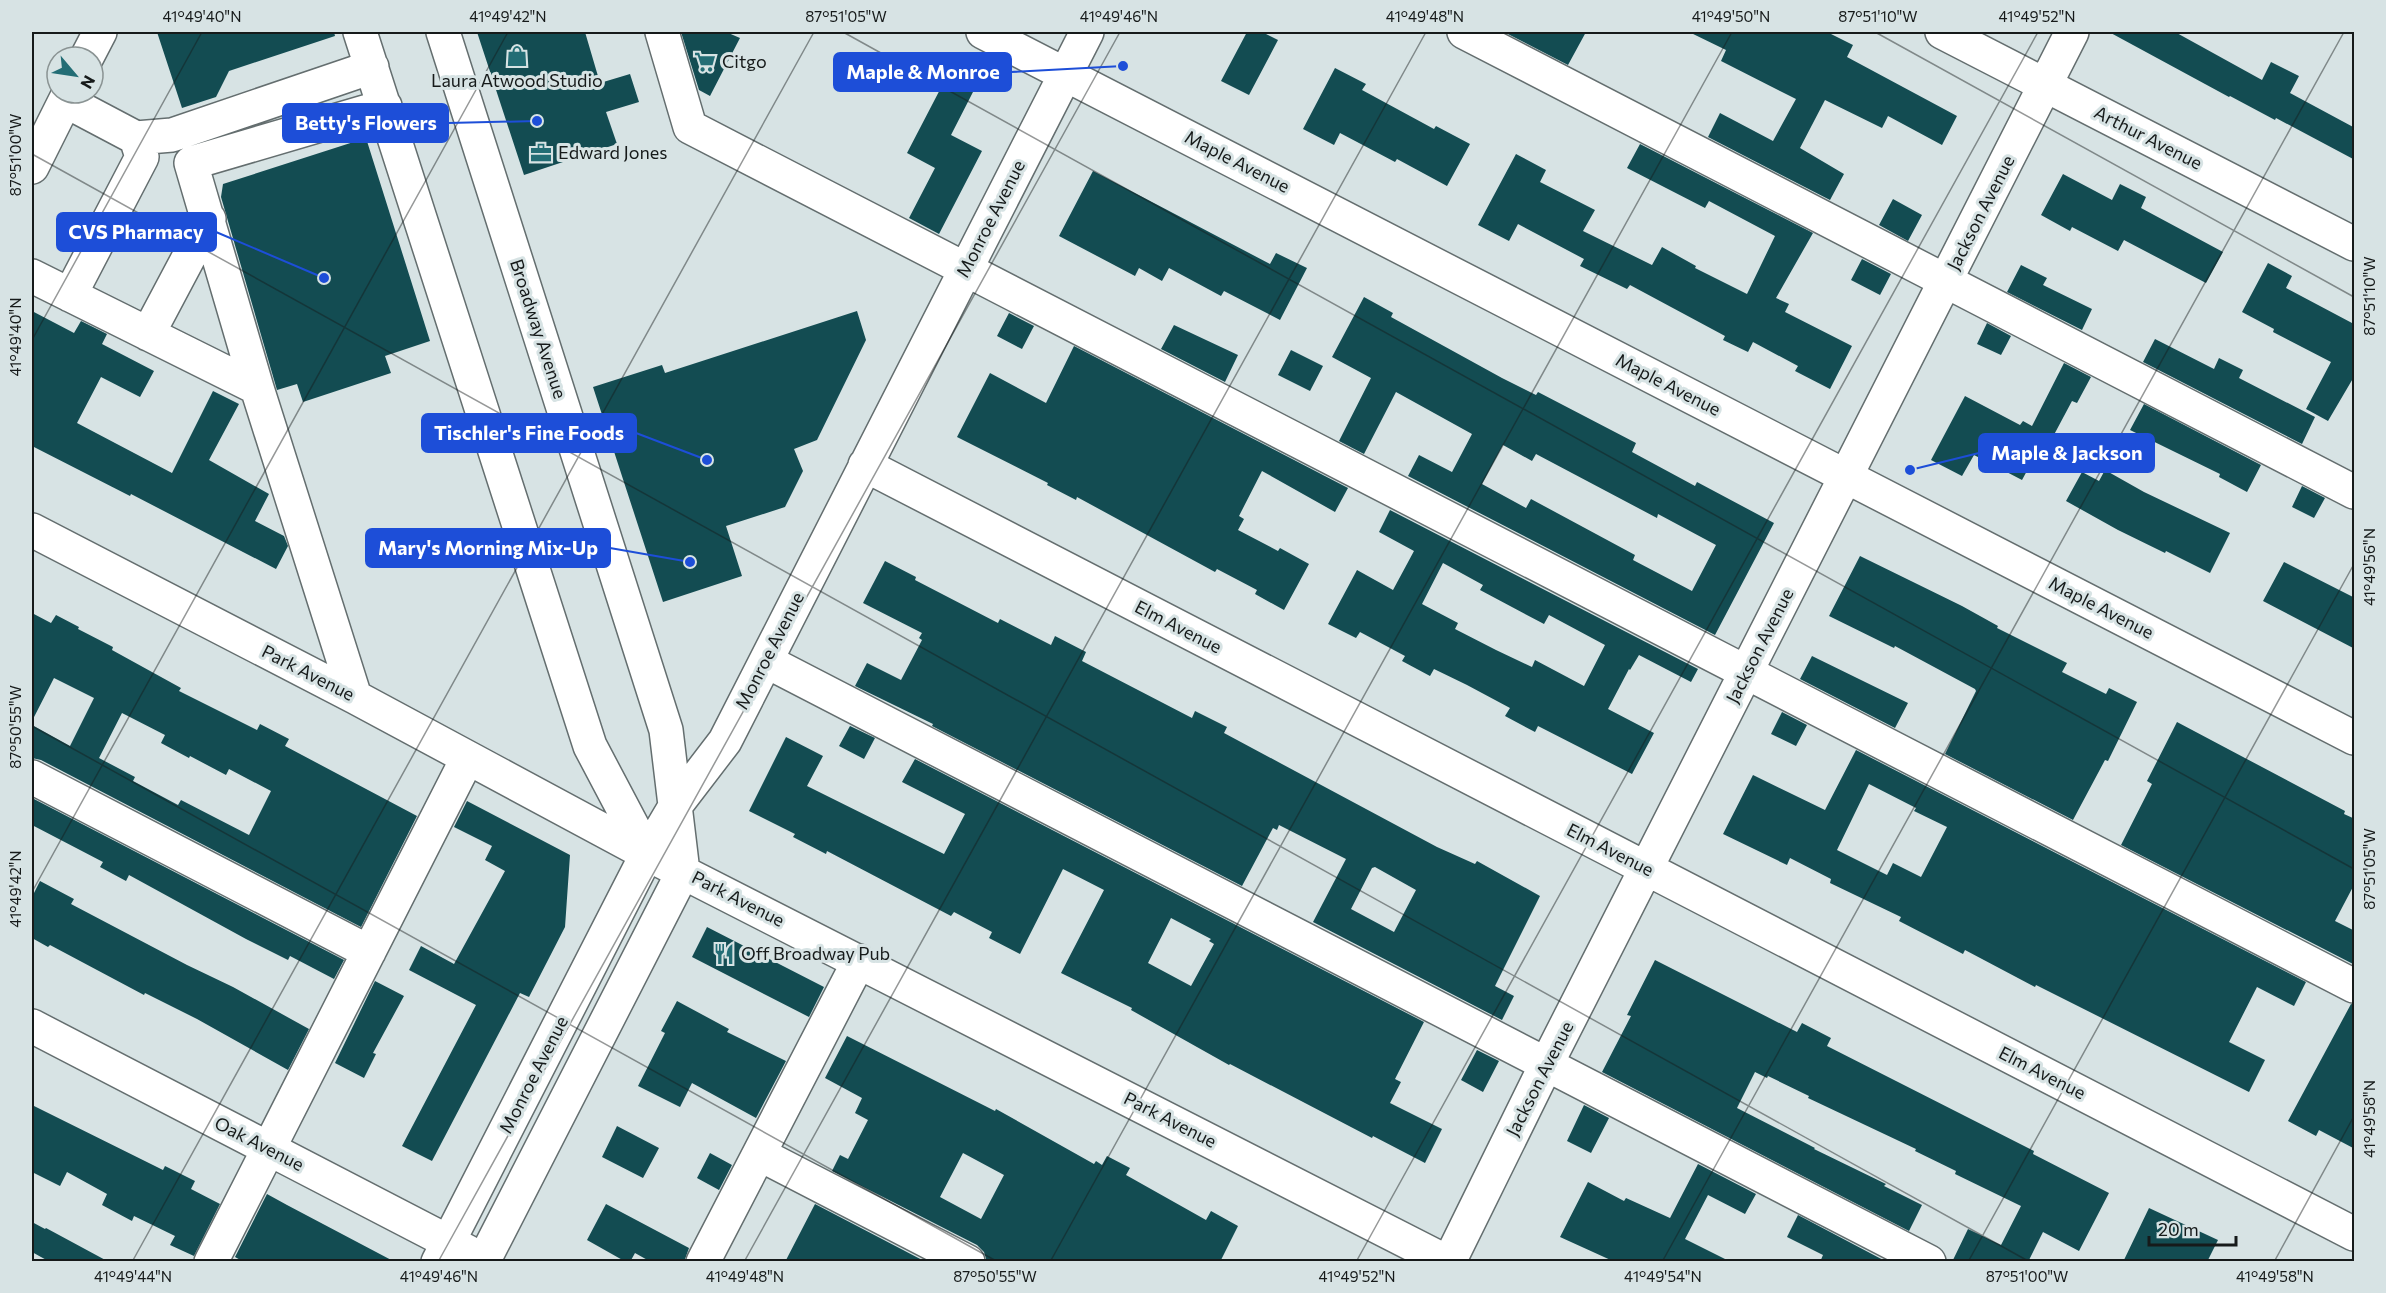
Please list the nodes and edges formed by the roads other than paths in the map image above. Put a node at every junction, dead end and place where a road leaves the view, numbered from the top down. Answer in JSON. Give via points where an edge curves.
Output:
{"nodes":[{"id":1,"x":360,"y":32,"type":"edge"},
{"id":2,"x":443,"y":32,"type":"edge"},
{"id":3,"x":662,"y":32,"type":"edge"},
{"id":4,"x":983,"y":32,"type":"edge"},
{"id":5,"x":1087,"y":32,"type":"edge"},
{"id":6,"x":1464,"y":32,"type":"edge"},
{"id":7,"x":1941,"y":32,"type":"edge"},
{"id":8,"x":2072,"y":32,"type":"edge"},
{"id":9,"x":372,"y":67,"type":"junction"},
{"id":10,"x":1065,"y":74,"type":"junction"},
{"id":11,"x":2045,"y":85,"type":"junction"},
{"id":12,"x":64,"y":105,"type":"edge"},
{"id":13,"x":81,"y":105,"type":"edge"},
{"id":14,"x":385,"y":106,"type":"junction"},
{"id":15,"x":136,"y":138,"type":"junction"},
{"id":16,"x":32,"y":167,"type":"edge"},
{"id":17,"x":209,"y":219,"type":"junction"},
{"id":18,"x":2355,"y":244,"type":"edge"},
{"id":19,"x":966,"y":269,"type":"junction"},
{"id":20,"x":32,"y":276,"type":"edge"},
{"id":21,"x":1946,"y":283,"type":"junction"},
{"id":22,"x":70,"y":295,"type":"junction"},
{"id":23,"x":148,"y":334,"type":"junction"},
{"id":24,"x":257,"y":388,"type":"junction"},
{"id":25,"x":865,"y":465,"type":"junction"},
{"id":26,"x":1845,"y":477,"type":"junction"},
{"id":27,"x":2355,"y":492,"type":"edge"},
{"id":28,"x":32,"y":530,"type":"edge"},
{"id":29,"x":766,"y":661,"type":"junction"},
{"id":30,"x":1748,"y":672,"type":"junction"},
{"id":31,"x":355,"y":698,"type":"junction"},
{"id":32,"x":2355,"y":738,"type":"edge"},
{"id":33,"x":467,"y":759,"type":"junction"},
{"id":34,"x":32,"y":777,"type":"edge"},
{"id":35,"x":676,"y":805,"type":"junction"},
{"id":36,"x":647,"y":854,"type":"junction"},
{"id":37,"x":1648,"y":870,"type":"junction"},
{"id":38,"x":683,"y":872,"type":"junction"},
{"id":39,"x":369,"y":952,"type":"junction"},
{"id":40,"x":859,"y":961,"type":"junction"},
{"id":41,"x":2355,"y":986,"type":"edge"},
{"id":42,"x":32,"y":1026,"type":"edge"},
{"id":43,"x":1546,"y":1065,"type":"junction"},
{"id":44,"x":269,"y":1149,"type":"junction"},
{"id":45,"x":759,"y":1154,"type":"junction"},
{"id":46,"x":2355,"y":1234,"type":"edge"},
{"id":47,"x":443,"y":1252,"type":"edge"},
{"id":48,"x":484,"y":1261,"type":"edge"},
{"id":49,"x":211,"y":1262,"type":"edge"},
{"id":50,"x":703,"y":1262,"type":"edge"},
{"id":51,"x":968,"y":1262,"type":"edge"},
{"id":52,"x":1448,"y":1262,"type":"edge"},
{"id":53,"x":1929,"y":1262,"type":"edge"}],
"edges":[{"from":1,"to":9,"type":"street"},
{"from":2,"to":35,"type":"street","name":"Broadway Avenue","via":[[666,730]]},
{"from":3,"to":19,"type":"street","via":[[690,127]]},
{"from":4,"to":10,"type":"street","name":"Maple Avenue"},
{"from":5,"to":10,"type":"street","name":"Monroe Avenue"},
{"from":6,"to":21,"type":"street"},
{"from":7,"to":11,"type":"street","name":"Arthur Avenue"},
{"from":8,"to":11,"type":"street","name":"Jackson Avenue"},
{"from":9,"to":14,"type":"street"},
{"from":9,"to":15,"type":"street","via":[[172,135]]},
{"from":10,"to":19,"type":"street","name":"Monroe Avenue"},
{"from":10,"to":26,"type":"street","name":"Maple Avenue"},
{"from":11,"to":18,"type":"street","name":"Arthur Avenue"},
{"from":11,"to":21,"type":"street","name":"Jackson Avenue"},
{"from":12,"to":16,"type":"street"},
{"from":13,"to":15,"type":"street"},
{"from":14,"to":17,"type":"street","via":[[191,163]]},
{"from":14,"to":36,"type":"street","via":[[590,746]]},
{"from":15,"to":22,"type":"street","via":[[142,157]]},
{"from":17,"to":23,"type":"street"},
{"from":17,"to":24,"type":"street"},
{"from":19,"to":25,"type":"street","name":"Monroe Avenue"},
{"from":19,"to":30,"type":"street"},
{"from":20,"to":22,"type":"street"},
{"from":21,"to":26,"type":"street","name":"Jackson Avenue"},
{"from":21,"to":27,"type":"street"},
{"from":22,"to":23,"type":"street"},
{"from":23,"to":24,"type":"street"},
{"from":24,"to":31,"type":"street"},
{"from":25,"to":29,"type":"street","name":"Monroe Avenue"},
{"from":25,"to":37,"type":"street","name":"Elm Avenue"},
{"from":26,"to":30,"type":"street","name":"Jackson Avenue"},
{"from":26,"to":32,"type":"street","name":"Maple Avenue"},
{"from":28,"to":31,"type":"street","name":"Park Avenue"},
{"from":29,"to":35,"type":"street","name":"Monroe Avenue","via":[[725,741]]},
{"from":29,"to":43,"type":"street"},
{"from":30,"to":37,"type":"street","name":"Jackson Avenue"},
{"from":30,"to":41,"type":"street"},
{"from":31,"to":33,"type":"street","name":"Park Avenue"},
{"from":33,"to":36,"type":"street","name":"Park Avenue"},
{"from":33,"to":39,"type":"street"},
{"from":34,"to":39,"type":"street"},
{"from":35,"to":36,"type":"street","name":"Monroe Avenue"},
{"from":35,"to":38,"type":"street","name":"Broadway Avenue"},
{"from":36,"to":38,"type":"street","name":"Park Avenue"},
{"from":36,"to":47,"type":"street","name":"Monroe Avenue"},
{"from":37,"to":43,"type":"street","name":"Jackson Avenue"},
{"from":37,"to":46,"type":"street","name":"Elm Avenue"},
{"from":38,"to":40,"type":"street","name":"Park Avenue"},
{"from":38,"to":48,"type":"street"},
{"from":39,"to":44,"type":"street"},
{"from":40,"to":45,"type":"street"},
{"from":40,"to":52,"type":"street","name":"Park Avenue"},
{"from":42,"to":44,"type":"street","name":"Oak Avenue"},
{"from":43,"to":52,"type":"street","name":"Jackson Avenue"},
{"from":43,"to":53,"type":"street"},
{"from":44,"to":47,"type":"street","name":"Oak Avenue"},
{"from":44,"to":49,"type":"street"},
{"from":45,"to":50,"type":"street"},
{"from":45,"to":51,"type":"street"},
{"from":47,"to":48,"type":"street","name":"Oak Avenue"}]}
